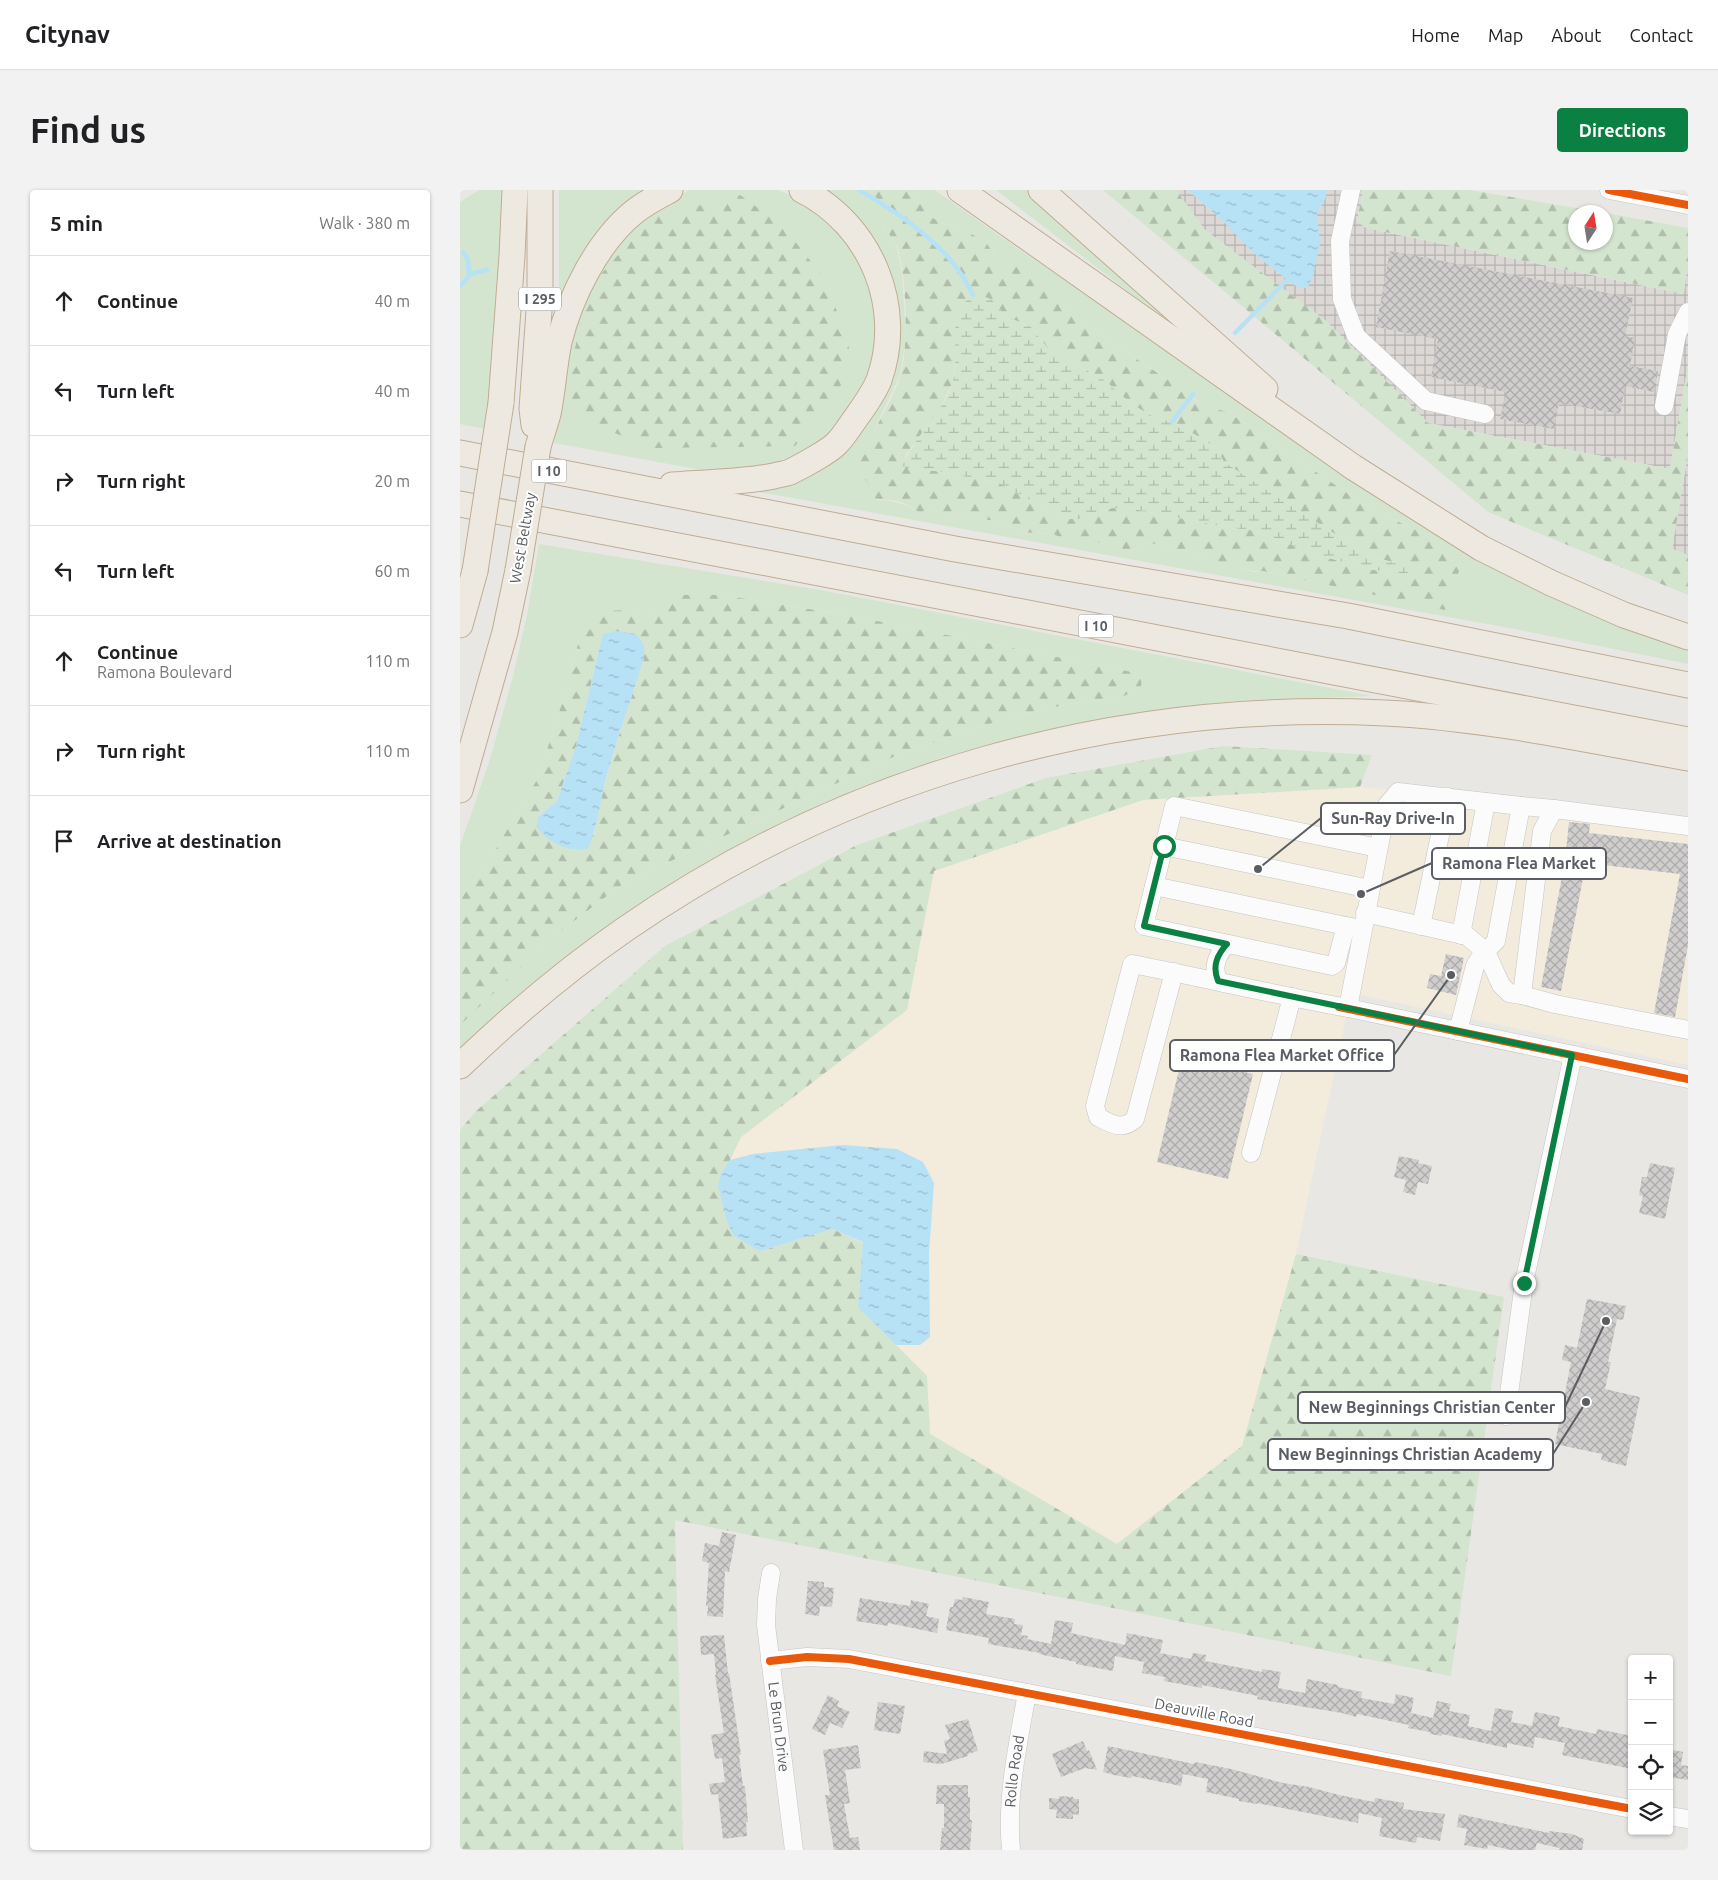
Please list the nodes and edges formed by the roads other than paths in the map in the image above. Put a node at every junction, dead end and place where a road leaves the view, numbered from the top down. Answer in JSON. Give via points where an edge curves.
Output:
{"nodes":[{"id":1,"x":515,"y":190,"type":"edge"},
{"id":2,"x":540,"y":190,"type":"edge"},
{"id":3,"x":670,"y":190,"type":"edge"},
{"id":4,"x":802,"y":190,"type":"edge"},
{"id":5,"x":960,"y":190,"type":"edge"},
{"id":6,"x":1041,"y":190,"type":"edge"},
{"id":7,"x":1351,"y":190,"type":"edge"},
{"id":8,"x":1609,"y":190,"type":"edge"},
{"id":9,"x":1688,"y":205,"type":"edge"},
{"id":10,"x":1688,"y":312,"type":"edge"},
{"id":11,"x":1664,"y":406,"type":"dead end"},
{"id":12,"x":540,"y":411,"type":"junction"},
{"id":13,"x":1485,"y":414,"type":"dead end"},
{"id":14,"x":460,"y":453,"type":"edge"},
{"id":15,"x":1353,"y":467,"type":"junction"},
{"id":16,"x":638,"y":488,"type":"junction"},
{"id":17,"x":460,"y":504,"type":"edge"},
{"id":18,"x":460,"y":625,"type":"edge"},
{"id":19,"x":1688,"y":637,"type":"edge"},
{"id":20,"x":1688,"y":685,"type":"edge"},
{"id":21,"x":1688,"y":740,"type":"edge"},
{"id":22,"x":1688,"y":758,"type":"edge"},
{"id":23,"x":460,"y":790,"type":"edge"},
{"id":24,"x":1448,"y":797,"type":"junction"},
{"id":25,"x":1486,"y":802,"type":"junction"},
{"id":26,"x":1521,"y":806,"type":"junction"},
{"id":27,"x":1554,"y":809,"type":"junction"},
{"id":28,"x":1688,"y":826,"type":"edge"},
{"id":29,"x":1164,"y":846,"type":"junction"},
{"id":30,"x":1378,"y":848,"type":"junction"},
{"id":31,"x":1154,"y":886,"type":"junction"},
{"id":32,"x":1370,"y":889,"type":"junction"},
{"id":33,"x":1358,"y":923,"type":"junction"},
{"id":34,"x":1421,"y":926,"type":"junction"},
{"id":35,"x":1461,"y":935,"type":"junction"},
{"id":36,"x":1227,"y":944,"type":"junction"},
{"id":37,"x":1486,"y":952,"type":"junction"},
{"id":38,"x":1174,"y":972,"type":"junction"},
{"id":39,"x":1218,"y":981,"type":"junction"},
{"id":40,"x":1522,"y":995,"type":"junction"},
{"id":41,"x":1292,"y":997,"type":"junction"},
{"id":42,"x":1344,"y":1007,"type":"junction"},
{"id":43,"x":1688,"y":1030,"type":"edge"},
{"id":44,"x":1458,"y":1031,"type":"junction"},
{"id":45,"x":1572,"y":1055,"type":"junction"},
{"id":46,"x":460,"y":1066,"type":"edge"},
{"id":47,"x":1688,"y":1079,"type":"edge"},
{"id":48,"x":1251,"y":1153,"type":"dead end"},
{"id":49,"x":1506,"y":1416,"type":"dead end"},
{"id":50,"x":771,"y":1573,"type":"dead end"},
{"id":51,"x":770,"y":1661,"type":"junction"},
{"id":52,"x":1027,"y":1693,"type":"junction"},
{"id":53,"x":1628,"y":1808,"type":"edge"},
{"id":54,"x":1673,"y":1817,"type":"edge"},
{"id":55,"x":1688,"y":1819,"type":"edge"},
{"id":56,"x":794,"y":1850,"type":"edge"},
{"id":57,"x":1010,"y":1850,"type":"edge"}],
"edges":[{"from":1,"to":18,"type":"highway","bridge":true,"via":[[501,403],[475,571]]},
{"from":2,"to":12,"type":"highway","number":"I 295"},
{"from":3,"to":12,"type":"highway","via":[[633,212],[587,272],[566,316]]},
{"from":4,"to":16,"type":"highway","via":[[826,204],[856,234],[868,251],[885,294],[888,343],[878,382],[868,401],[836,444],[791,472],[750,481]]},
{"from":5,"to":15,"type":"highway"},
{"from":6,"to":15,"type":"highway"},
{"from":7,"to":13,"type":"street","via":[[1340,241],[1342,298],[1356,336],[1426,401]]},
{"from":8,"to":9,"type":"street"},
{"from":10,"to":11,"type":"street","via":[[1677,334]]},
{"from":12,"to":23,"type":"highway","name":"West Beltway","bridge":true,"via":[[538,447],[505,632]]},
{"from":14,"to":16,"type":"highway","number":"I 10"},
{"from":15,"to":19,"type":"highway","via":[[1481,548],[1624,615]]},
{"from":16,"to":20,"type":"highway","number":"I 10","via":[[955,549],[1348,616]]},
{"from":17,"to":21,"type":"highway","number":"I 10"},
{"from":22,"to":46,"type":"highway","via":[[1506,725],[1385,713],[1285,712],[1230,714],[1129,726],[976,760],[926,776],[812,822],[688,888],[623,930],[560,977]]},
{"from":24,"to":25,"type":"street"},
{"from":24,"to":30,"type":"street","via":[[1398,792],[1387,805]]},
{"from":24,"to":34,"type":"street"},
{"from":25,"to":26,"type":"street"},
{"from":25,"to":35,"type":"street"},
{"from":26,"to":27,"type":"street"},
{"from":26,"to":37,"type":"street","via":[[1496,941]]},
{"from":27,"to":28,"type":"street"},
{"from":27,"to":40,"type":"street","via":[[1542,831]]},
{"from":29,"to":30,"type":"street","via":[[1174,806]]},
{"from":29,"to":31,"type":"street"},
{"from":29,"to":32,"type":"street"},
{"from":30,"to":32,"type":"street"},
{"from":31,"to":33,"type":"street"},
{"from":31,"to":36,"type":"street","via":[[1144,926]]},
{"from":32,"to":33,"type":"street"},
{"from":33,"to":34,"type":"street"},
{"from":33,"to":36,"type":"street","via":[[1332,966]]},
{"from":33,"to":42,"type":"street"},
{"from":34,"to":35,"type":"street"},
{"from":35,"to":37,"type":"street","via":[[1467,936]]},
{"from":36,"to":39,"type":"street","via":[[1215,964],[1214,973]]},
{"from":37,"to":40,"type":"street","via":[[1501,985],[1509,993]]},
{"from":37,"to":44,"type":"street","via":[[1475,966]]},
{"from":38,"to":38,"type":"street","via":[[1132,964],[1095,1106],[1098,1117],[1108,1122],[1119,1126],[1128,1125],[1135,1119]]},
{"from":38,"to":39,"type":"street"},
{"from":39,"to":41,"type":"street"},
{"from":40,"to":43,"type":"street"},
{"from":41,"to":42,"type":"street"},
{"from":41,"to":48,"type":"street"},
{"from":42,"to":44,"type":"street"},
{"from":44,"to":45,"type":"street"},
{"from":45,"to":47,"type":"street"},
{"from":45,"to":49,"type":"street","via":[[1524,1283]]},
{"from":50,"to":51,"type":"street","name":"Le Brun Drive","via":[[766,1625]]},
{"from":51,"to":52,"type":"street","name":"Deauville Road","via":[[807,1657],[848,1659]]},
{"from":51,"to":56,"type":"street","name":"Le Brun Drive"},
{"from":52,"to":53,"type":"street","name":"Deauville Road"},
{"from":52,"to":57,"type":"street","name":"Rollo Road","via":[[1010,1808]]},
{"from":54,"to":55,"type":"street"}]}
